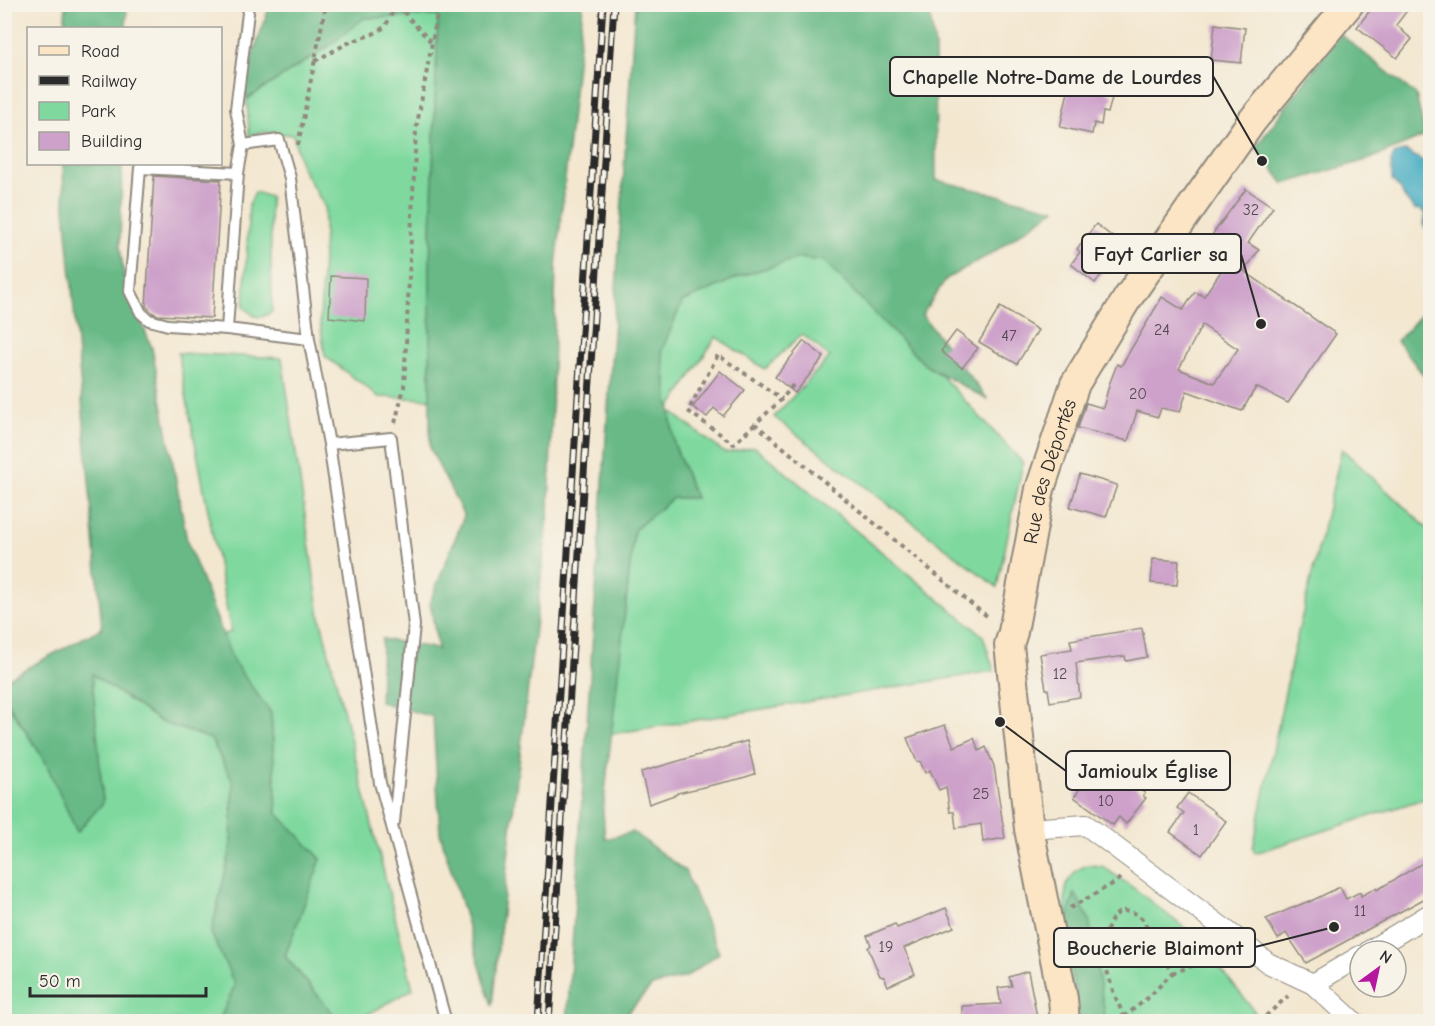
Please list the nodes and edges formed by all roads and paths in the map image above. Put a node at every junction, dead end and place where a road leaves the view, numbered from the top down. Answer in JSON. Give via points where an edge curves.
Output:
{"nodes":[{"id":1,"x":326,"y":4,"type":"edge"},
{"id":2,"x":398,"y":4,"type":"edge"},
{"id":3,"x":439,"y":4,"type":"edge"},
{"id":4,"x":1348,"y":4,"type":"edge"},
{"id":5,"x":248,"y":13,"type":"dead end"},
{"id":6,"x":432,"y":44,"type":"junction"},
{"id":7,"x":315,"y":61,"type":"junction"},
{"id":8,"x":243,"y":145,"type":"junction"},
{"id":9,"x":238,"y":173,"type":"junction"},
{"id":10,"x":290,"y":178,"type":"junction"},
{"id":11,"x":227,"y":329,"type":"junction"},
{"id":12,"x":309,"y":339,"type":"junction"},
{"id":13,"x":793,"y":385,"type":"dead end"},
{"id":14,"x":782,"y":399,"type":"junction"},
{"id":15,"x":755,"y":424,"type":"junction"},
{"id":16,"x":391,"y":438,"type":"junction"},
{"id":17,"x":330,"y":444,"type":"junction"},
{"id":18,"x":1013,"y":632,"type":"junction"},
{"id":19,"x":393,"y":828,"type":"junction"},
{"id":20,"x":1029,"y":829,"type":"junction"},
{"id":21,"x":1135,"y":862,"type":"junction"},
{"id":22,"x":1431,"y":914,"type":"edge"},
{"id":23,"x":1047,"y":921,"type":"junction"},
{"id":24,"x":1389,"y":939,"type":"edge"},
{"id":25,"x":1239,"y":940,"type":"junction"},
{"id":26,"x":1348,"y":962,"type":"edge"},
{"id":27,"x":1172,"y":973,"type":"junction"},
{"id":28,"x":1309,"y":983,"type":"junction"},
{"id":29,"x":1124,"y":1019,"type":"edge"},
{"id":30,"x":1263,"y":1020,"type":"edge"},
{"id":31,"x":446,"y":1022,"type":"edge"},
{"id":32,"x":1065,"y":1022,"type":"edge"},
{"id":33,"x":1354,"y":1022,"type":"edge"}],
"edges":[{"from":1,"to":7,"type":"path"},
{"from":2,"to":6,"type":"path"},
{"from":2,"to":7,"type":"path","via":[[385,27]]},
{"from":3,"to":6,"type":"path"},
{"from":4,"to":18,"type":"street","name":"Rue des Déportés","via":[[1252,121],[1127,299],[1075,384],[1040,489]]},
{"from":5,"to":8,"type":"lane","via":[[236,109]]},
{"from":6,"to":16,"type":"path","via":[[416,130],[404,387]]},
{"from":7,"to":10,"type":"path"},
{"from":8,"to":9,"type":"lane"},
{"from":8,"to":10,"type":"lane","via":[[279,140]]},
{"from":9,"to":11,"type":"lane"},
{"from":9,"to":11,"type":"lane","via":[[140,168],[130,291],[149,320]]},
{"from":10,"to":12,"type":"lane"},
{"from":11,"to":12,"type":"lane"},
{"from":12,"to":17,"type":"lane"},
{"from":13,"to":14,"type":"path"},
{"from":14,"to":15,"type":"path"},
{"from":14,"to":15,"type":"path","via":[[718,355],[688,411],[734,444]]},
{"from":15,"to":18,"type":"path","via":[[980,611]]},
{"from":16,"to":17,"type":"lane"},
{"from":16,"to":19,"type":"lane","via":[[414,625]]},
{"from":17,"to":19,"type":"lane","via":[[380,783]]},
{"from":18,"to":20,"type":"street","name":"Rue des Déportés","via":[[1009,645]]},
{"from":19,"to":31,"type":"lane"},
{"from":20,"to":21,"type":"street","via":[[1086,825]]},
{"from":20,"to":23,"type":"street","name":"Rue des Déportés"},
{"from":21,"to":23,"type":"path","via":[[1116,882]]},
{"from":21,"to":25,"type":"street"},
{"from":22,"to":24,"type":"street"},
{"from":23,"to":32,"type":"street","name":"Rue des Déportés"},
{"from":25,"to":27,"type":"path","via":[[1207,961]]},
{"from":25,"to":28,"type":"street","via":[[1268,963]]},
{"from":26,"to":28,"type":"street"},
{"from":27,"to":29,"type":"path"},
{"from":27,"to":29,"type":"path","via":[[1138,914],[1118,913],[1107,930],[1106,967]]},
{"from":28,"to":30,"type":"path"},
{"from":28,"to":33,"type":"street"}]}
